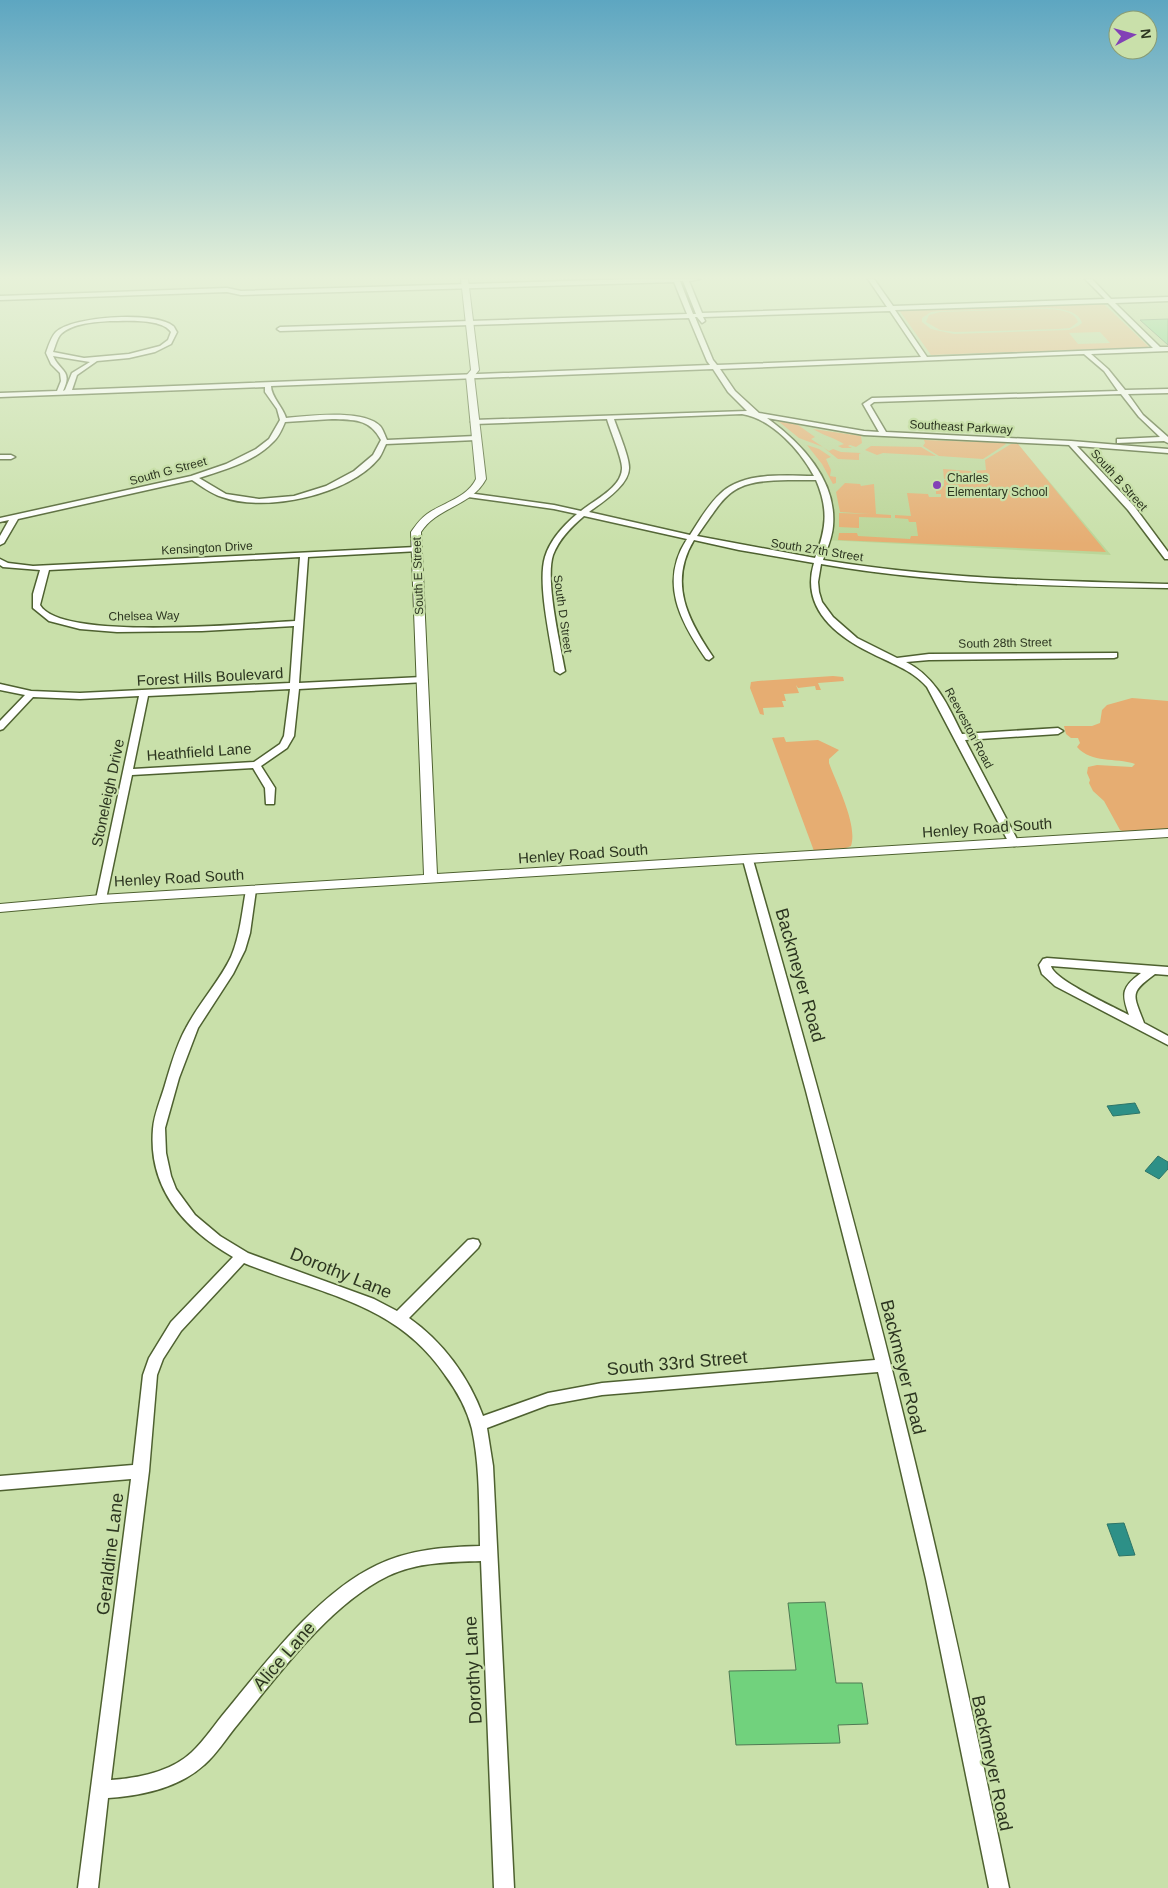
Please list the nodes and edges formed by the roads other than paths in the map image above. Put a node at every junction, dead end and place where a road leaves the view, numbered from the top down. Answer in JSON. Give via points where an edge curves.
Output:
{"nodes":[{"id":1,"x":58,"y":367,"type":"edge"},
{"id":2,"x":85,"y":367,"type":"edge"},
{"id":3,"x":475,"y":367,"type":"edge"},
{"id":4,"x":689,"y":367,"type":"edge"},
{"id":5,"x":717,"y":367,"type":"edge"},
{"id":6,"x":1102,"y":367,"type":"edge"},
{"id":7,"x":470,"y":376,"type":"junction"},
{"id":8,"x":268,"y":384,"type":"junction"},
{"id":9,"x":1168,"y":391,"type":"edge"},
{"id":10,"x":58,"y":392,"type":"junction"},
{"id":11,"x":68,"y":392,"type":"junction"},
{"id":12,"x":1123,"y":393,"type":"junction"},
{"id":13,"x":0,"y":395,"type":"edge"},
{"id":14,"x":754,"y":413,"type":"junction"},
{"id":15,"x":610,"y":417,"type":"junction"},
{"id":16,"x":283,"y":420,"type":"junction"},
{"id":17,"x":474,"y":422,"type":"junction"},
{"id":18,"x":884,"y":434,"type":"junction"},
{"id":19,"x":476,"y":438,"type":"junction"},
{"id":20,"x":1167,"y":440,"type":"edge"},
{"id":21,"x":384,"y":442,"type":"junction"},
{"id":22,"x":1071,"y":443,"type":"junction"},
{"id":23,"x":1168,"y":451,"type":"edge"},
{"id":24,"x":0,"y":457,"type":"edge"},
{"id":25,"x":11,"y":457,"type":"dead end"},
{"id":26,"x":193,"y":478,"type":"junction"},
{"id":27,"x":819,"y":478,"type":"junction"},
{"id":28,"x":468,"y":495,"type":"junction"},
{"id":29,"x":582,"y":513,"type":"junction"},
{"id":30,"x":14,"y":519,"type":"junction"},
{"id":31,"x":0,"y":520,"type":"edge"},
{"id":32,"x":692,"y":538,"type":"junction"},
{"id":33,"x":0,"y":542,"type":"edge"},
{"id":34,"x":416,"y":548,"type":"junction"},
{"id":35,"x":304,"y":554,"type":"junction"},
{"id":36,"x":1168,"y":557,"type":"edge"},
{"id":37,"x":0,"y":561,"type":"edge"},
{"id":38,"x":818,"y":561,"type":"junction"},
{"id":39,"x":45,"y":568,"type":"junction"},
{"id":40,"x":1168,"y":586,"type":"edge"},
{"id":41,"x":299,"y":622,"type":"junction"},
{"id":42,"x":1114,"y":655,"type":"dead end"},
{"id":43,"x":709,"y":657,"type":"dead end"},
{"id":44,"x":896,"y":661,"type":"junction"},
{"id":45,"x":560,"y":671,"type":"dead end"},
{"id":46,"x":422,"y":680,"type":"junction"},
{"id":47,"x":294,"y":686,"type":"junction"},
{"id":48,"x":0,"y":687,"type":"edge"},
{"id":49,"x":31,"y":694,"type":"junction"},
{"id":50,"x":144,"y":694,"type":"junction"},
{"id":51,"x":0,"y":727,"type":"edge"},
{"id":52,"x":1058,"y":731,"type":"dead end"},
{"id":53,"x":961,"y":737,"type":"junction"},
{"id":54,"x":256,"y":765,"type":"junction"},
{"id":55,"x":128,"y":772,"type":"junction"},
{"id":56,"x":270,"y":802,"type":"dead end"},
{"id":57,"x":1168,"y":833,"type":"edge"},
{"id":58,"x":1014,"y":842,"type":"junction"},
{"id":59,"x":748,"y":860,"type":"junction"},
{"id":60,"x":431,"y":880,"type":"junction"},
{"id":61,"x":251,"y":890,"type":"junction"},
{"id":62,"x":101,"y":899,"type":"junction"},
{"id":63,"x":0,"y":908,"type":"edge"},
{"id":64,"x":1151,"y":971,"type":"junction"},
{"id":65,"x":1168,"y":971,"type":"edge"},
{"id":66,"x":1139,"y":1025,"type":"junction"},
{"id":67,"x":1168,"y":1041,"type":"edge"},
{"id":68,"x":472,"y":1244,"type":"dead end"},
{"id":69,"x":242,"y":1256,"type":"junction"},
{"id":70,"x":399,"y":1318,"type":"junction"},
{"id":71,"x":883,"y":1365,"type":"junction"},
{"id":72,"x":478,"y":1424,"type":"junction"},
{"id":73,"x":140,"y":1471,"type":"junction"},
{"id":74,"x":0,"y":1483,"type":"edge"},
{"id":75,"x":487,"y":1553,"type":"junction"},
{"id":76,"x":101,"y":1790,"type":"junction"},
{"id":77,"x":88,"y":1888,"type":"edge"},
{"id":78,"x":504,"y":1888,"type":"edge"},
{"id":79,"x":999,"y":1888,"type":"edge"}],
"edges":[{"from":1,"to":10,"type":"street","via":[[63,372],[64,382]]},
{"from":2,"to":11,"type":"street","via":[[74,374]]},
{"from":3,"to":7,"type":"street"},
{"from":4,"to":7,"type":"street"},
{"from":5,"to":14,"type":"street","name":"Reeveston Road","via":[[727,388]]},
{"from":6,"to":12,"type":"street"},
{"from":7,"to":8,"type":"street"},
{"from":7,"to":17,"type":"street"},
{"from":8,"to":11,"type":"street"},
{"from":8,"to":16,"type":"street","via":[[269,395],[280,409]]},
{"from":9,"to":12,"type":"street"},
{"from":10,"to":11,"type":"street"},
{"from":10,"to":13,"type":"street"},
{"from":12,"to":18,"type":"street","via":[[872,400],[866,404]]},
{"from":12,"to":20,"type":"street","via":[[1141,416]]},
{"from":14,"to":15,"type":"street","name":"Southeast Parkway"},
{"from":14,"to":18,"type":"street","name":"Southeast Parkway"},
{"from":14,"to":27,"type":"street","name":"Reeveston Road","via":[[793,442]]},
{"from":15,"to":17,"type":"street","name":"Southeast Parkway"},
{"from":15,"to":29,"type":"street","name":"South D Street","via":[[626,474],[620,484]]},
{"from":16,"to":21,"type":"street","via":[[354,419],[378,427]]},
{"from":16,"to":26,"type":"street","name":"South G Street","via":[[272,440],[259,451],[230,466]]},
{"from":17,"to":19,"type":"street"},
{"from":18,"to":22,"type":"street","name":"Southeast Parkway"},
{"from":19,"to":21,"type":"street"},
{"from":19,"to":28,"type":"street","via":[[481,479],[477,488]]},
{"from":20,"to":22,"type":"street"},
{"from":21,"to":26,"type":"street","via":[[378,455],[354,475],[303,498],[274,502],[235,500],[214,493]]},
{"from":22,"to":23,"type":"street","name":"Southeast Parkway"},
{"from":22,"to":36,"type":"street","name":"South B Street","via":[[1126,503]]},
{"from":24,"to":25,"type":"street"},
{"from":26,"to":30,"type":"street","name":"South G Street"},
{"from":27,"to":32,"type":"street","via":[[761,480],[730,489],[723,493]]},
{"from":27,"to":38,"type":"street","name":"Reeveston Road","via":[[830,512],[825,544]]},
{"from":28,"to":29,"type":"street","name":"South 27th Street"},
{"from":28,"to":34,"type":"street","name":"South E Street","via":[[424,521],[416,532]]},
{"from":29,"to":32,"type":"street","name":"South 27th Street"},
{"from":29,"to":45,"type":"street","name":"South D Street","via":[[560,534],[546,566]]},
{"from":30,"to":31,"type":"street","name":"South G Street"},
{"from":30,"to":33,"type":"street"},
{"from":32,"to":38,"type":"street","name":"South 27th Street"},
{"from":32,"to":43,"type":"street","via":[[680,562],[678,590],[690,626]]},
{"from":34,"to":35,"type":"street","name":"Kensington Drive"},
{"from":34,"to":46,"type":"street","name":"South E Street"},
{"from":35,"to":39,"type":"street","name":"Kensington Drive"},
{"from":35,"to":41,"type":"street","name":"Heathfield Lane"},
{"from":37,"to":39,"type":"street","name":"Kensington Drive","via":[[6,566]]},
{"from":38,"to":40,"type":"street","name":"South 27th Street","via":[[938,577]]},
{"from":38,"to":44,"type":"street","name":"Reeveston Road","via":[[813,583],[828,618],[846,635]]},
{"from":39,"to":41,"type":"street","name":"Chelsea Way","via":[[36,608],[44,616],[64,623],[122,631]]},
{"from":41,"to":47,"type":"street","name":"Heathfield Lane"},
{"from":42,"to":44,"type":"street","name":"South 28th Street","via":[[929,657]]},
{"from":44,"to":53,"type":"street","name":"Reeveston Road","via":[[926,679]]},
{"from":46,"to":47,"type":"street","name":"Forest Hills Boulevard"},
{"from":46,"to":60,"type":"street","name":"South E Street"},
{"from":47,"to":50,"type":"street","name":"Forest Hills Boulevard"},
{"from":47,"to":54,"type":"street","name":"Heathfield Lane","via":[[289,736],[284,746]]},
{"from":48,"to":49,"type":"street","name":"Forest Hills Boulevard"},
{"from":49,"to":50,"type":"street","name":"Forest Hills Boulevard"},
{"from":49,"to":51,"type":"street"},
{"from":50,"to":55,"type":"street","name":"Stoneleigh Drive"},
{"from":52,"to":53,"type":"street"},
{"from":53,"to":58,"type":"street","name":"Reeveston Road"},
{"from":54,"to":55,"type":"street","name":"Heathfield Lane"},
{"from":54,"to":56,"type":"street","via":[[270,788]]},
{"from":55,"to":62,"type":"street","name":"Stoneleigh Drive"},
{"from":57,"to":58,"type":"street","name":"Henley Road South"},
{"from":58,"to":59,"type":"street","name":"Henley Road South"},
{"from":59,"to":60,"type":"street","name":"Henley Road South"},
{"from":59,"to":71,"type":"street","name":"Backmeyer Road","via":[[822,1125]]},
{"from":60,"to":61,"type":"street","name":"Henley Road South"},
{"from":61,"to":62,"type":"street","name":"Henley Road South"},
{"from":61,"to":69,"type":"street","name":"Dorothy Lane","via":[[236,958],[190,1032],[177,1062],[159,1130],[164,1178],[176,1201],[198,1227],[216,1242]]},
{"from":62,"to":63,"type":"street","name":"Henley Road South"},
{"from":64,"to":65,"type":"street"},
{"from":64,"to":66,"type":"street","via":[[1129,992]]},
{"from":64,"to":66,"type":"street","via":[[1047,962],[1045,965],[1046,971],[1059,984]]},
{"from":66,"to":67,"type":"street"},
{"from":68,"to":70,"type":"street"},
{"from":69,"to":70,"type":"street","name":"Dorothy Lane","via":[[358,1298]]},
{"from":69,"to":73,"type":"street","name":"Geraldine Lane","via":[[183,1319],[162,1345],[154,1361]]},
{"from":70,"to":72,"type":"street","name":"Dorothy Lane","via":[[446,1363]]},
{"from":71,"to":72,"type":"street","name":"South 33rd Street","via":[[574,1393],[548,1398]]},
{"from":71,"to":79,"type":"street","name":"Backmeyer Road","via":[[944,1624]]},
{"from":72,"to":75,"type":"street","name":"Dorothy Lane","via":[[484,1466]]},
{"from":73,"to":74,"type":"street"},
{"from":73,"to":76,"type":"street","name":"Geraldine Lane"},
{"from":75,"to":76,"type":"street","name":"Alice Lane","via":[[438,1555],[404,1562],[354,1587],[316,1619],[198,1759],[158,1782]]},
{"from":75,"to":78,"type":"street","name":"Dorothy Lane"},
{"from":76,"to":77,"type":"street","name":"Geraldine Lane"}]}
